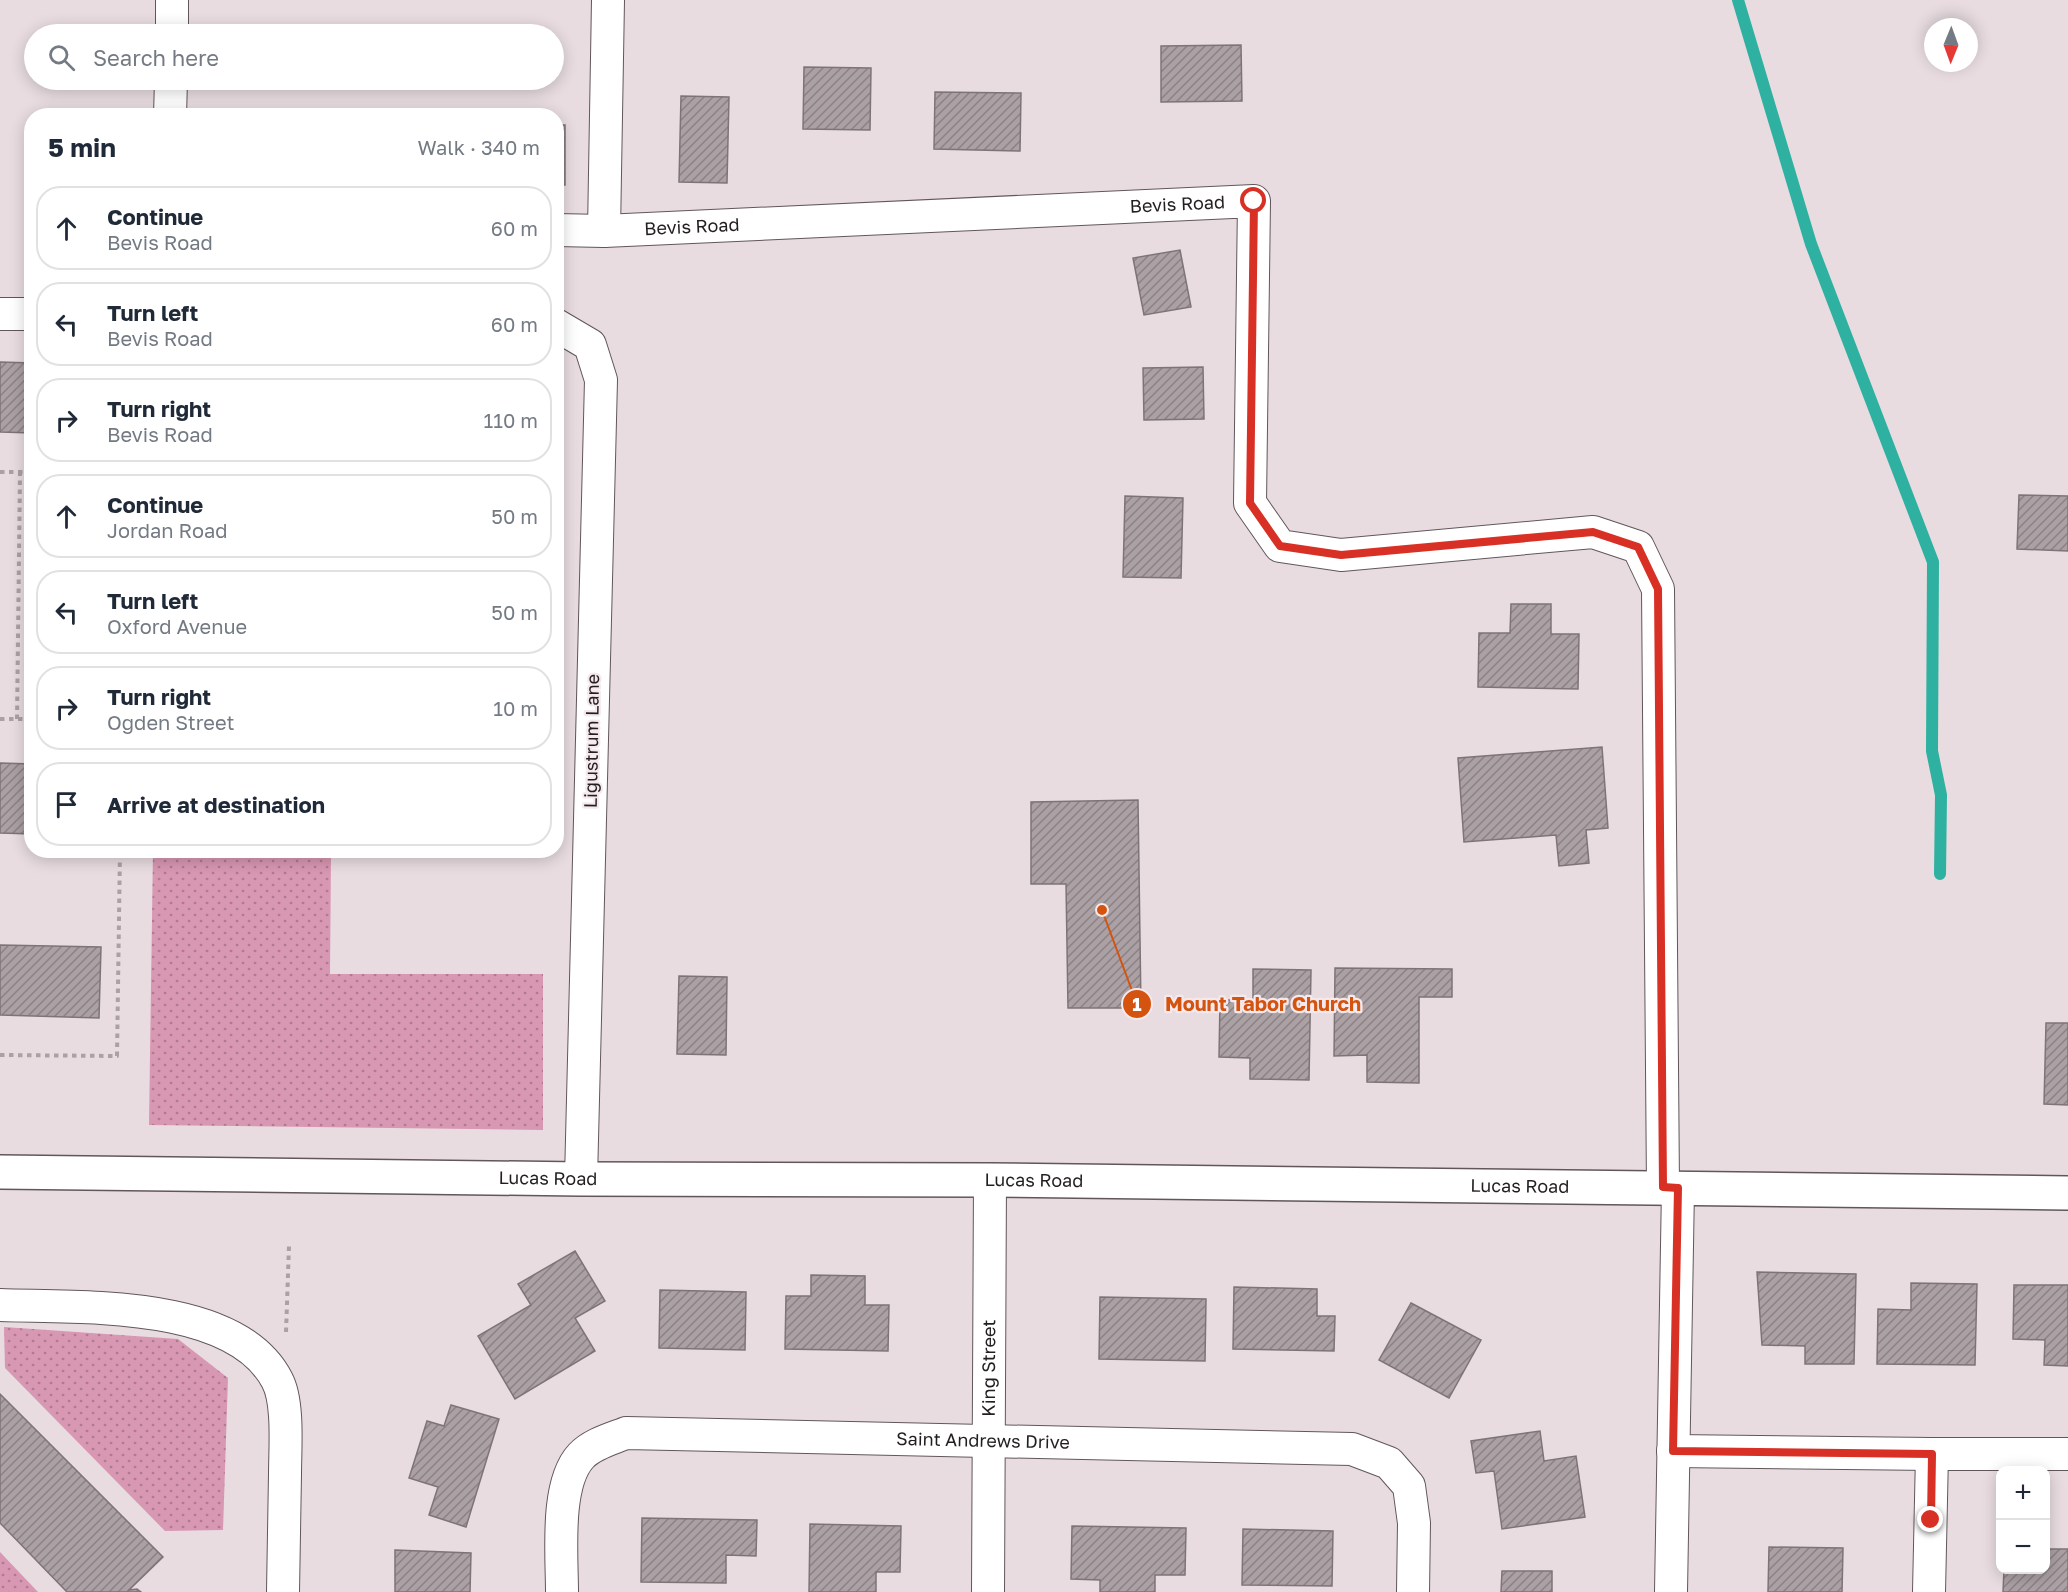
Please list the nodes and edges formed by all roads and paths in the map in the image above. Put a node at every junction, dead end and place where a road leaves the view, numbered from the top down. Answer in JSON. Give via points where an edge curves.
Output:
{"nodes":[{"id":1,"x":172,"y":0,"type":"edge"},
{"id":2,"x":608,"y":0,"type":"edge"},
{"id":3,"x":172,"y":24,"type":"edge"},
{"id":4,"x":171,"y":90,"type":"edge"},
{"id":5,"x":170,"y":108,"type":"edge"},
{"id":6,"x":564,"y":230,"type":"edge"},
{"id":7,"x":604,"y":231,"type":"junction"},
{"id":8,"x":0,"y":314,"type":"edge"},
{"id":9,"x":24,"y":314,"type":"edge"},
{"id":10,"x":564,"y":330,"type":"edge"},
{"id":11,"x":0,"y":472,"type":"edge"},
{"id":12,"x":20,"y":472,"type":"junction"},
{"id":13,"x":24,"y":472,"type":"edge"},
{"id":14,"x":0,"y":719,"type":"edge"},
{"id":15,"x":17,"y":719,"type":"junction"},
{"id":16,"x":24,"y":719,"type":"edge"},
{"id":17,"x":120,"y":858,"type":"edge"},
{"id":18,"x":0,"y":1055,"type":"edge"},
{"id":19,"x":0,"y":1172,"type":"edge"},
{"id":20,"x":581,"y":1179,"type":"junction"},
{"id":21,"x":990,"y":1180,"type":"junction"},
{"id":22,"x":1671,"y":1188,"type":"junction"},
{"id":23,"x":2068,"y":1193,"type":"edge"},
{"id":24,"x":289,"y":1246,"type":"dead end"},
{"id":25,"x":0,"y":1305,"type":"edge"},
{"id":26,"x":278,"y":1380,"type":"junction"},
{"id":27,"x":990,"y":1440,"type":"junction"},
{"id":28,"x":1673,"y":1451,"type":"junction"},
{"id":29,"x":1932,"y":1454,"type":"junction"},
{"id":30,"x":2068,"y":1454,"type":"edge"},
{"id":31,"x":283,"y":1592,"type":"edge"},
{"id":32,"x":562,"y":1592,"type":"edge"},
{"id":33,"x":988,"y":1592,"type":"edge"},
{"id":34,"x":1413,"y":1592,"type":"edge"},
{"id":35,"x":1671,"y":1592,"type":"edge"},
{"id":36,"x":1929,"y":1592,"type":"edge"}],
"edges":[{"from":1,"to":3,"type":"street"},
{"from":2,"to":7,"type":"street"},
{"from":4,"to":5,"type":"street"},
{"from":6,"to":7,"type":"street","name":"Bevis Road"},
{"from":7,"to":22,"type":"street","name":"Bevis Road","via":[[1254,201],[1250,503],[1280,546],[1341,555],[1593,532],[1638,547],[1658,589]]},
{"from":8,"to":9,"type":"street"},
{"from":10,"to":20,"type":"street","name":"Ligustrum Lane","via":[[590,345],[601,380]]},
{"from":11,"to":12,"type":"path"},
{"from":12,"to":13,"type":"path"},
{"from":12,"to":15,"type":"path"},
{"from":14,"to":15,"type":"path"},
{"from":15,"to":16,"type":"path"},
{"from":17,"to":18,"type":"path","via":[[117,1056]]},
{"from":19,"to":20,"type":"street","name":"Lucas Road"},
{"from":20,"to":21,"type":"street","name":"Lucas Road"},
{"from":21,"to":22,"type":"street","name":"Lucas Road"},
{"from":21,"to":27,"type":"street","name":"King Street"},
{"from":22,"to":23,"type":"street","name":"Lucas Road"},
{"from":22,"to":28,"type":"street"},
{"from":24,"to":26,"type":"path","via":[[286,1334]]},
{"from":25,"to":26,"type":"street","via":[[148,1312],[212,1327],[254,1349]]},
{"from":26,"to":31,"type":"street","via":[[286,1416]]},
{"from":27,"to":32,"type":"street","name":"Saint Andrews Drive","via":[[626,1433],[601,1442],[581,1456],[568,1478],[563,1501]]},
{"from":27,"to":33,"type":"street","name":"King Street"},
{"from":27,"to":34,"type":"street","name":"Saint Andrews Drive","via":[[1352,1449],[1389,1463],[1410,1486]]},
{"from":28,"to":29,"type":"street"},
{"from":28,"to":35,"type":"street"},
{"from":29,"to":30,"type":"street"},
{"from":29,"to":36,"type":"street"}]}
